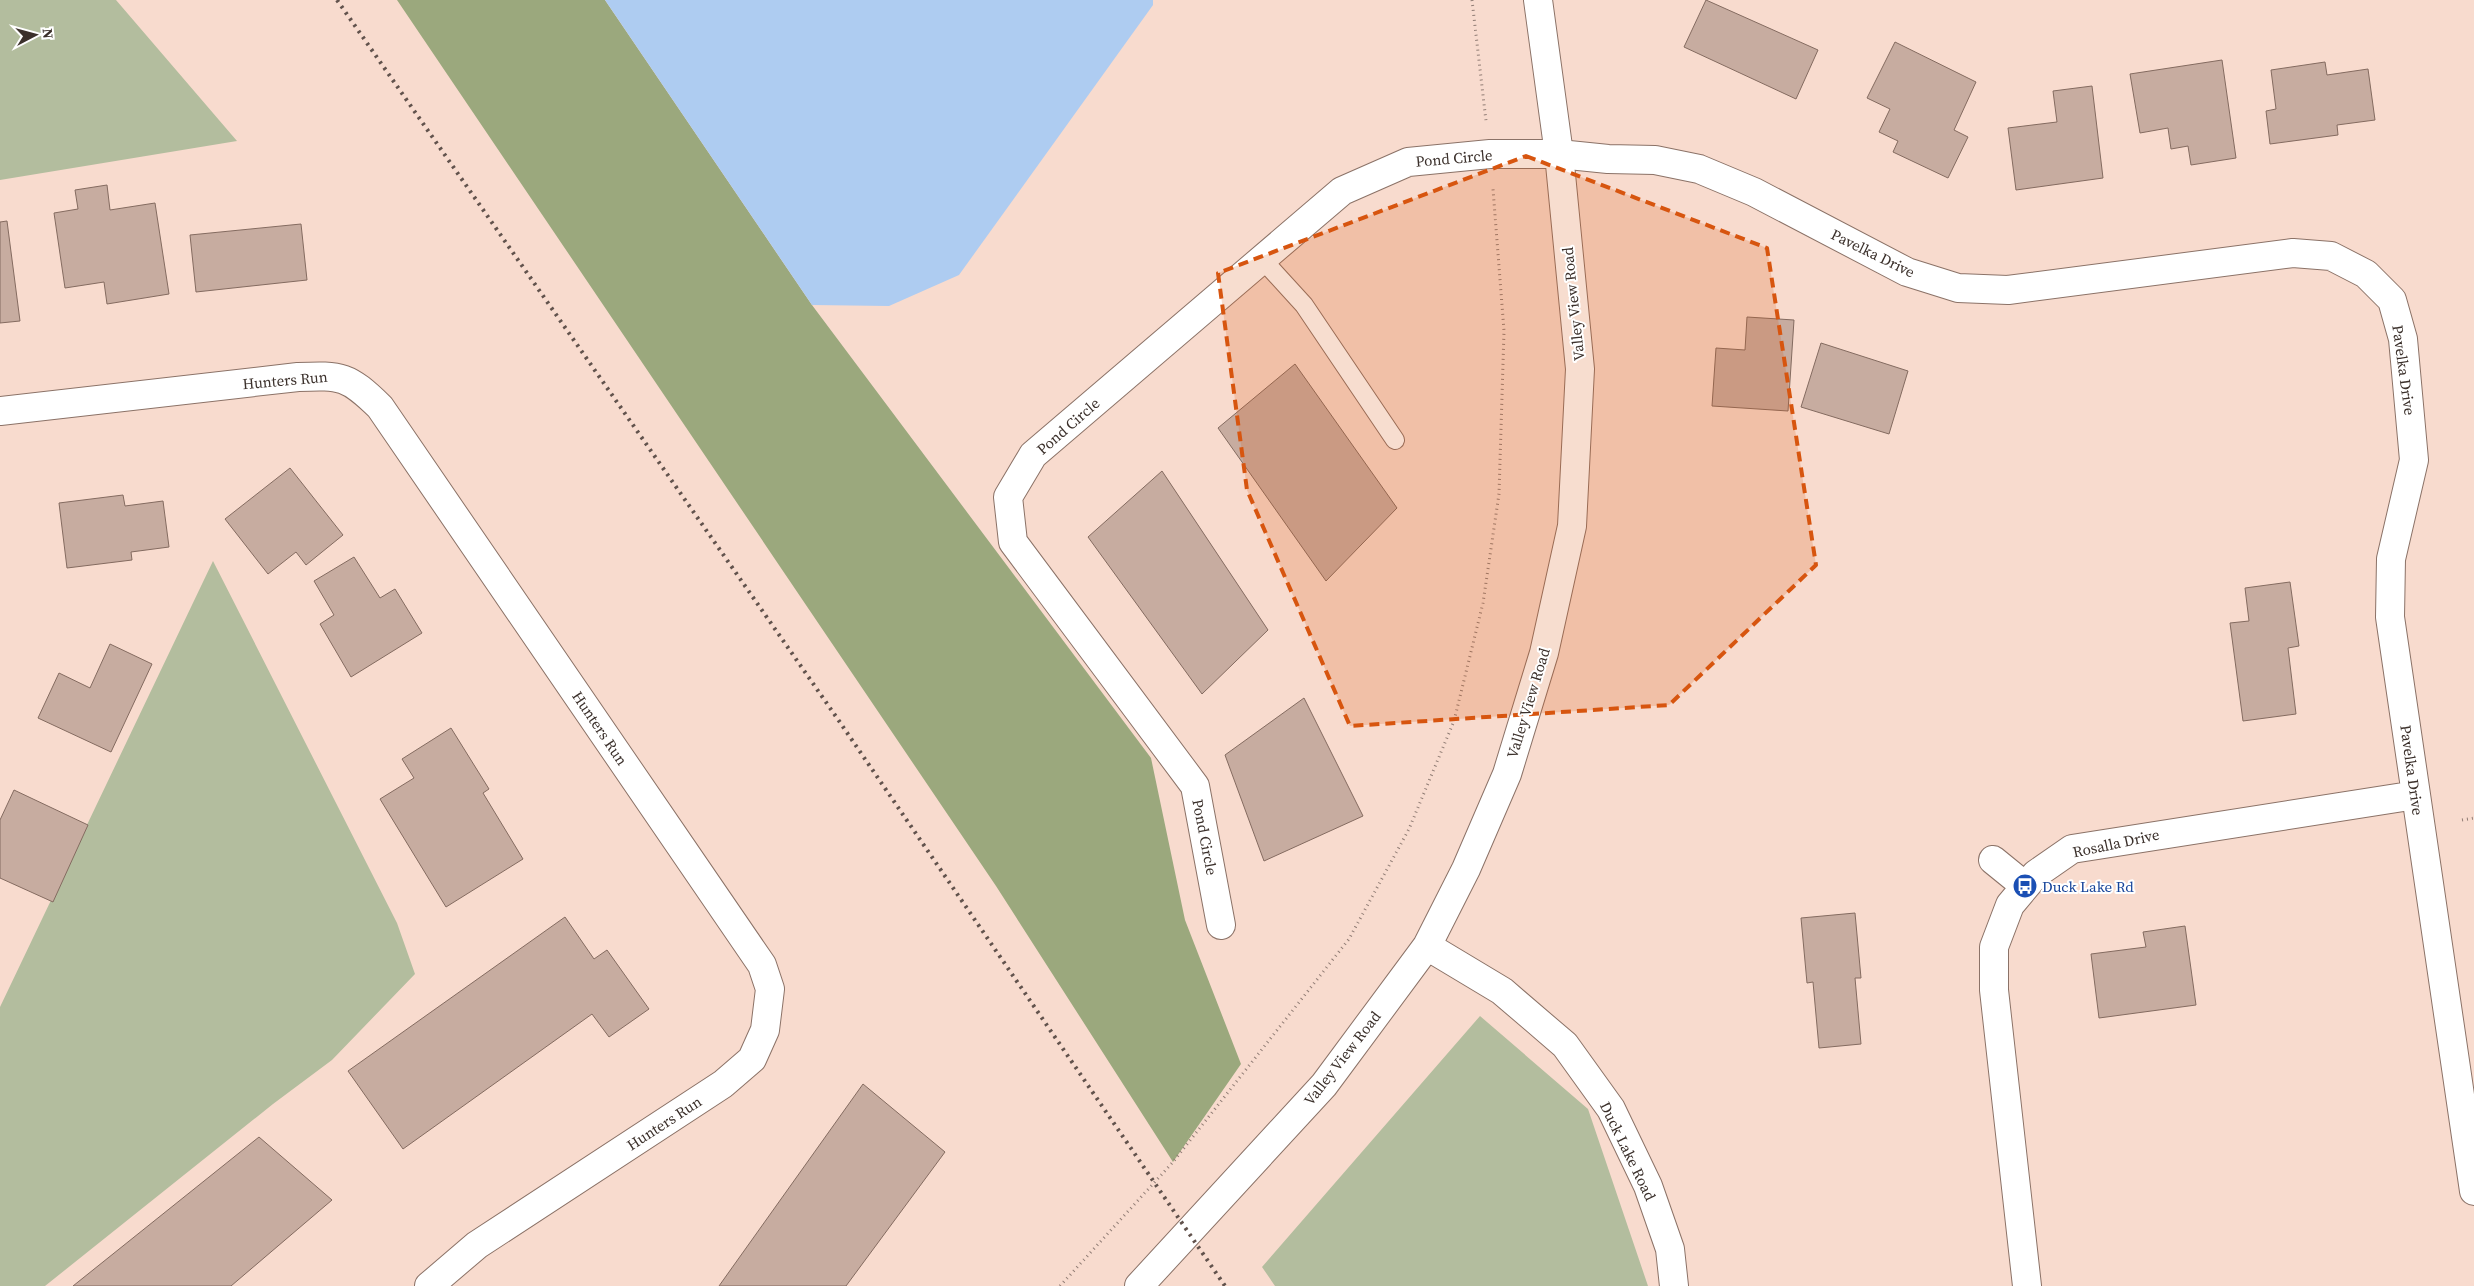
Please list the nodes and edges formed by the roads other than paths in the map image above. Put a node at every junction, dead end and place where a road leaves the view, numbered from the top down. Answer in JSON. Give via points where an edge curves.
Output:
{"nodes":[{"id":1,"x":1538,"y":0,"type":"edge"},
{"id":2,"x":1558,"y":154,"type":"junction"},
{"id":3,"x":1262,"y":259,"type":"junction"},
{"id":4,"x":0,"y":411,"type":"edge"},
{"id":5,"x":1395,"y":440,"type":"dead end"},
{"id":6,"x":2416,"y":795,"type":"junction"},
{"id":7,"x":1992,"y":860,"type":"dead end"},
{"id":8,"x":2025,"y":886,"type":"junction"},
{"id":9,"x":1221,"y":925,"type":"dead end"},
{"id":10,"x":1427,"y":946,"type":"junction"},
{"id":11,"x":2474,"y":1191,"type":"edge"},
{"id":12,"x":429,"y":1286,"type":"edge"},
{"id":13,"x":1138,"y":1286,"type":"edge"},
{"id":14,"x":1674,"y":1286,"type":"edge"},
{"id":15,"x":2027,"y":1286,"type":"edge"}],
"edges":[{"from":1,"to":2,"type":"street","name":"Valley View Road"},
{"from":2,"to":3,"type":"street","name":"Pond Circle","via":[[1490,154],[1408,162],[1342,192]]},
{"from":2,"to":6,"type":"street","name":"Pavelka Drive","via":[[1655,160],[1699,169],[1754,192],[1907,272],[1958,288],[2008,290],[2293,253],[2331,256],[2366,274],[2392,300],[2403,339],[2411,417],[2414,460],[2391,559],[2390,617]]},
{"from":2,"to":10,"type":"street","name":"Valley View Road","via":[[1580,370],[1572,526],[1544,653],[1507,774],[1466,869]]},
{"from":3,"to":5,"type":"lane","via":[[1304,304]]},
{"from":3,"to":9,"type":"street","name":"Pond Circle","via":[[1033,455],[1008,496],[1013,542],[1195,786]]},
{"from":4,"to":12,"type":"street","name":"Hunters Run","via":[[298,377],[332,375],[358,386],[380,407],[762,965],[770,989],[765,1030],[752,1059],[723,1084],[477,1245]]},
{"from":6,"to":8,"type":"street","name":"Rosalla Drive","via":[[2072,849],[2036,874]]},
{"from":6,"to":11,"type":"street","name":"Pavelka Drive"},
{"from":7,"to":8,"type":"street"},
{"from":8,"to":15,"type":"street","name":"Rosalla Drive","via":[[2010,905],[1994,947],[1994,990]]},
{"from":10,"to":13,"type":"street","name":"Valley View Road","via":[[1324,1086]]},
{"from":10,"to":14,"type":"street","name":"Duck Lake Road","via":[[1502,991],[1564,1045],[1611,1109],[1648,1186],[1670,1249]]}]}
